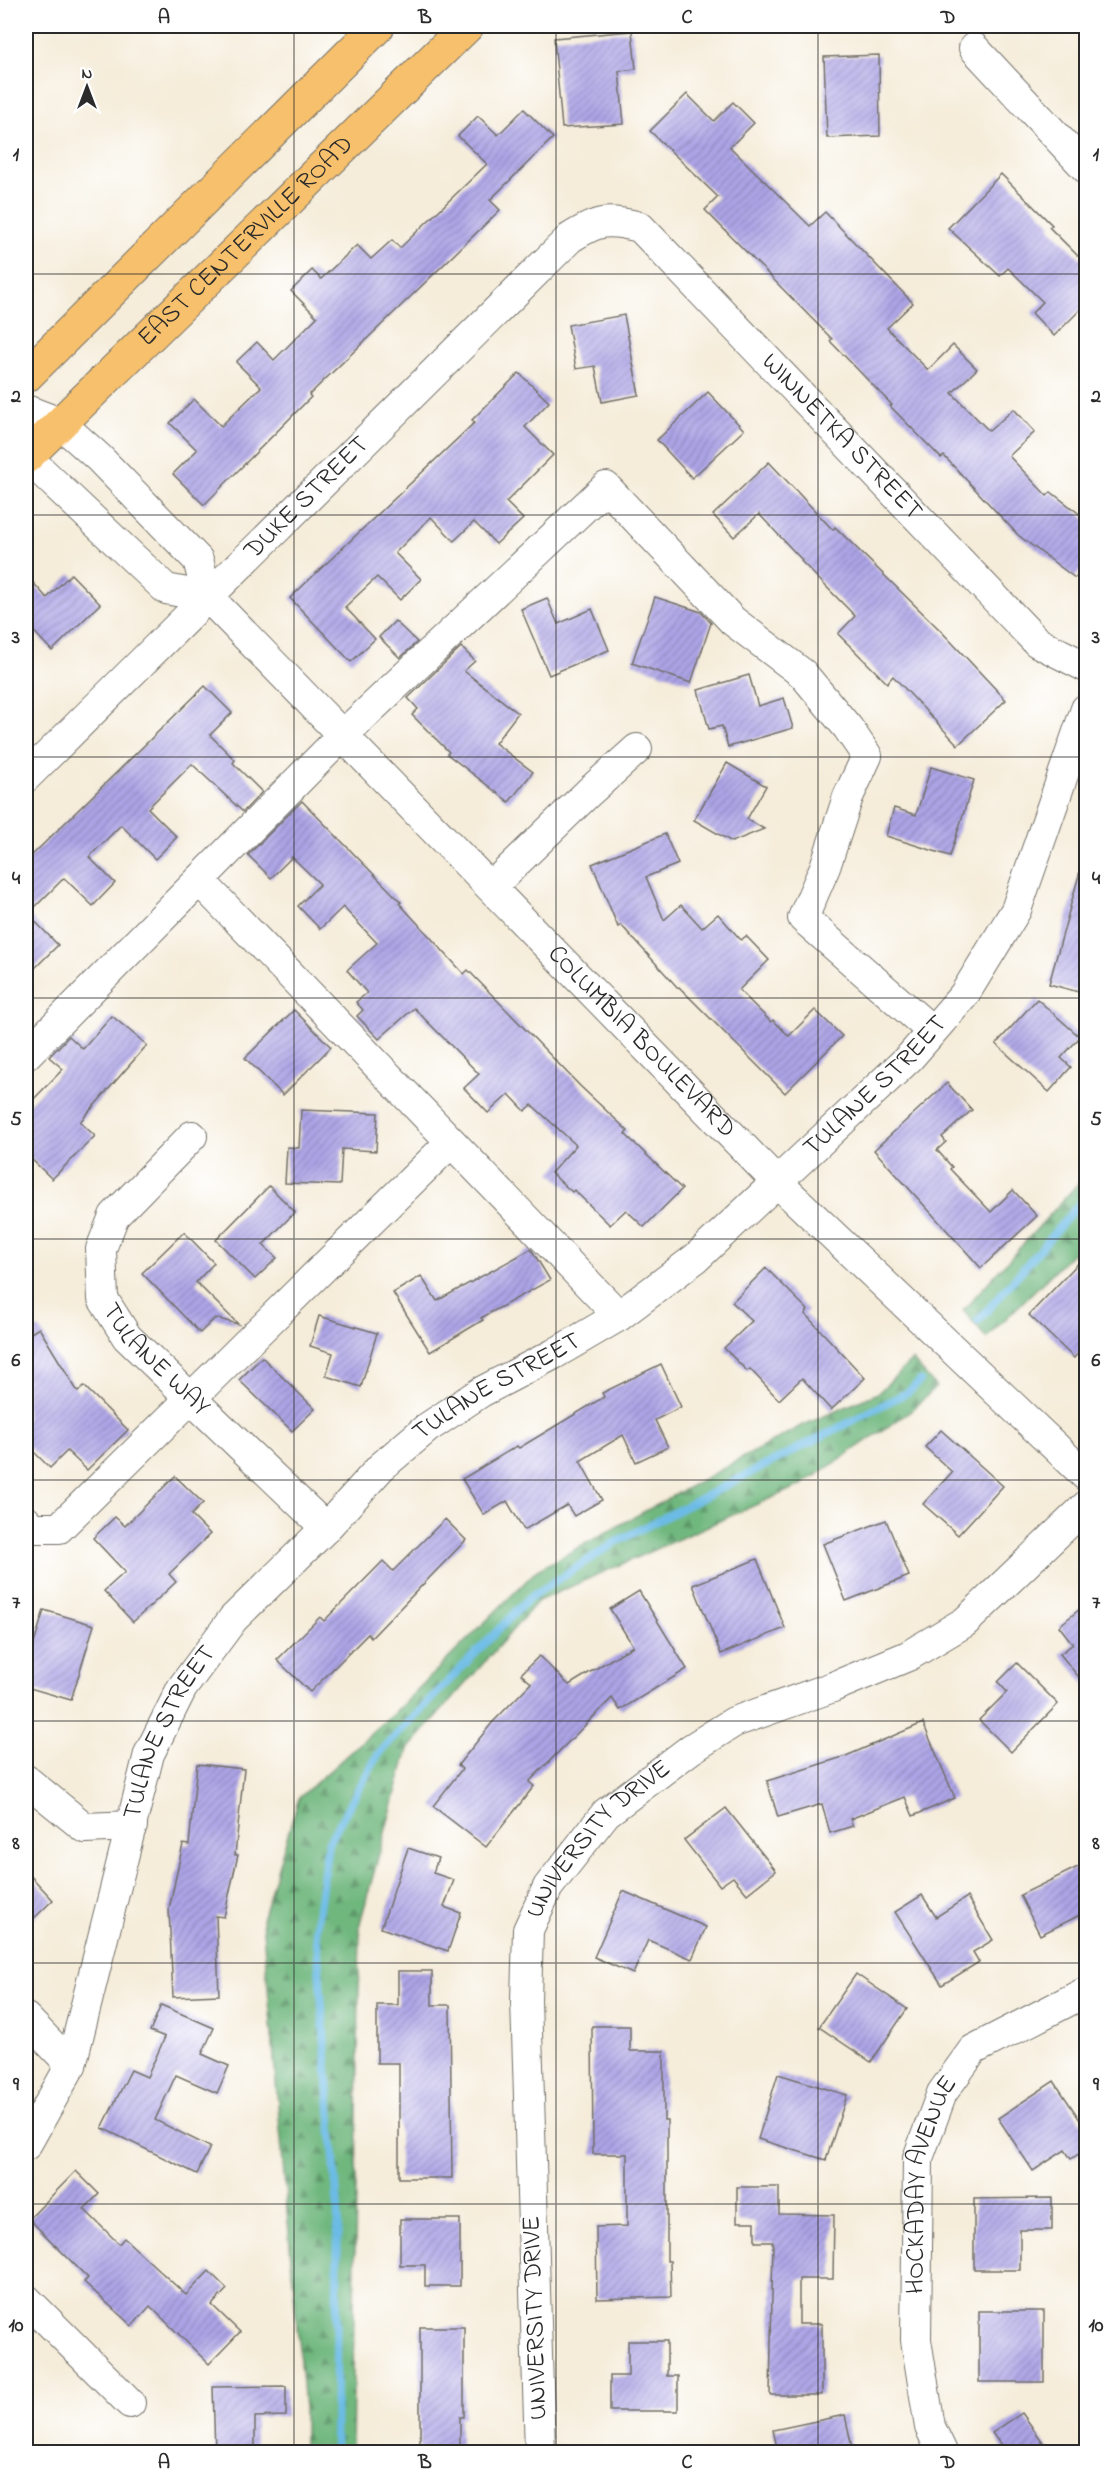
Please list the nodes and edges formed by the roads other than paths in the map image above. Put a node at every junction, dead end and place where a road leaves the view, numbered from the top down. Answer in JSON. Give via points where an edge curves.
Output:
{"nodes":[{"id":1,"x":378,"y":26,"type":"edge"},
{"id":2,"x":466,"y":26,"type":"edge"},
{"id":3,"x":974,"y":48,"type":"dead end"},
{"id":4,"x":1086,"y":168,"type":"edge"},
{"id":5,"x":593,"y":223,"type":"joint"},
{"id":6,"x":26,"y":376,"type":"edge"},
{"id":7,"x":26,"y":410,"type":"edge"},
{"id":8,"x":60,"y":423,"type":"junction"},
{"id":9,"x":26,"y":456,"type":"edge"},
{"id":10,"x":208,"y":597,"type":"junction"},
{"id":11,"x":1086,"y":667,"type":"edge"},
{"id":12,"x":1086,"y":709,"type":"edge"},
{"id":13,"x":343,"y":735,"type":"junction"},
{"id":14,"x":637,"y":748,"type":"dead end"},
{"id":15,"x":26,"y":777,"type":"edge"},
{"id":16,"x":200,"y":881,"type":"junction"},
{"id":17,"x":491,"y":887,"type":"junction"},
{"id":18,"x":932,"y":1031,"type":"junction"},
{"id":19,"x":26,"y":1055,"type":"edge"},
{"id":20,"x":192,"y":1136,"type":"dead end"},
{"id":21,"x":451,"y":1142,"type":"junction"},
{"id":22,"x":778,"y":1183,"type":"junction"},
{"id":23,"x":619,"y":1316,"type":"junction"},
{"id":24,"x":191,"y":1398,"type":"junction"},
{"id":25,"x":1086,"y":1476,"type":"edge"},
{"id":26,"x":1086,"y":1506,"type":"edge"},
{"id":27,"x":26,"y":1521,"type":"edge"},
{"id":28,"x":326,"y":1528,"type":"junction"},
{"id":29,"x":26,"y":1780,"type":"edge"},
{"id":30,"x":132,"y":1826,"type":"junction"},
{"id":31,"x":1086,"y":1992,"type":"edge"},
{"id":32,"x":26,"y":2018,"type":"edge"},
{"id":33,"x":71,"y":2065,"type":"junction"},
{"id":34,"x":26,"y":2145,"type":"edge"},
{"id":35,"x":26,"y":2299,"type":"edge"},
{"id":36,"x":130,"y":2403,"type":"dead end"},
{"id":37,"x":540,"y":2452,"type":"edge"},
{"id":38,"x":942,"y":2452,"type":"edge"}],
"edges":[{"from":1,"to":6,"type":"main road"},
{"from":2,"to":8,"type":"main road","name":"EAST CENTERVILLE ROAD"},
{"from":3,"to":4,"type":"street"},
{"from":5,"to":10,"type":"street","name":"DUKE STREET","via":[[570,238]]},
{"from":5,"to":11,"type":"street","name":"WINNETKA STREET","via":[[620,222],[640,228],[1037,642]]},
{"from":7,"to":8,"type":"street","name":"COLUMBIA BOULEVARD"},
{"from":8,"to":9,"type":"main road","name":"EAST CENTERVILLE ROAD"},
{"from":8,"to":10,"type":"street","name":"COLUMBIA BOULEVARD","via":[[198,560]]},
{"from":9,"to":10,"type":"street","via":[[166,590]]},
{"from":10,"to":13,"type":"street","name":"COLUMBIA BOULEVARD"},
{"from":10,"to":15,"type":"street","name":"DUKE STREET"},
{"from":12,"to":18,"type":"street","name":"TULANE STREET","via":[[1016,910],[964,995]]},
{"from":13,"to":16,"type":"street"},
{"from":13,"to":17,"type":"street","name":"COLUMBIA BOULEVARD"},
{"from":13,"to":18,"type":"street","via":[[606,487],[733,621],[803,674],[867,756],[803,918]]},
{"from":14,"to":17,"type":"street"},
{"from":16,"to":19,"type":"street"},
{"from":16,"to":21,"type":"street"},
{"from":17,"to":22,"type":"street","name":"COLUMBIA BOULEVARD"},
{"from":18,"to":22,"type":"street","name":"TULANE STREET"},
{"from":20,"to":24,"type":"street","name":"TULANE WAY","via":[[114,1216],[101,1249],[103,1299],[127,1337]]},
{"from":21,"to":23,"type":"street"},
{"from":21,"to":24,"type":"street"},
{"from":22,"to":23,"type":"street","name":"TULANE STREET","via":[[696,1258]]},
{"from":22,"to":25,"type":"street","name":"COLUMBIA BOULEVARD"},
{"from":23,"to":28,"type":"street","name":"TULANE STREET","via":[[481,1392],[427,1428],[381,1467]]},
{"from":24,"to":27,"type":"street","via":[[60,1528],[31,1528]]},
{"from":24,"to":28,"type":"street","name":"TULANE WAY"},
{"from":26,"to":37,"type":"street","name":"UNIVERSITY DRIVE","via":[[965,1622],[908,1656],[734,1722],[690,1749],[606,1813],[548,1887],[528,1930],[526,2000]]},
{"from":28,"to":30,"type":"street","name":"TULANE STREET","via":[[232,1619],[182,1688],[149,1754]]},
{"from":29,"to":30,"type":"street","via":[[85,1828]]},
{"from":30,"to":33,"type":"street","name":"TULANE STREET"},
{"from":31,"to":38,"type":"street","name":"HOCKADAY AVENUE","via":[[973,2050],[942,2093],[918,2158],[916,2340],[930,2427]]},
{"from":32,"to":33,"type":"street"},
{"from":33,"to":34,"type":"street","name":"TULANE STREET"},
{"from":35,"to":36,"type":"street"}]}
